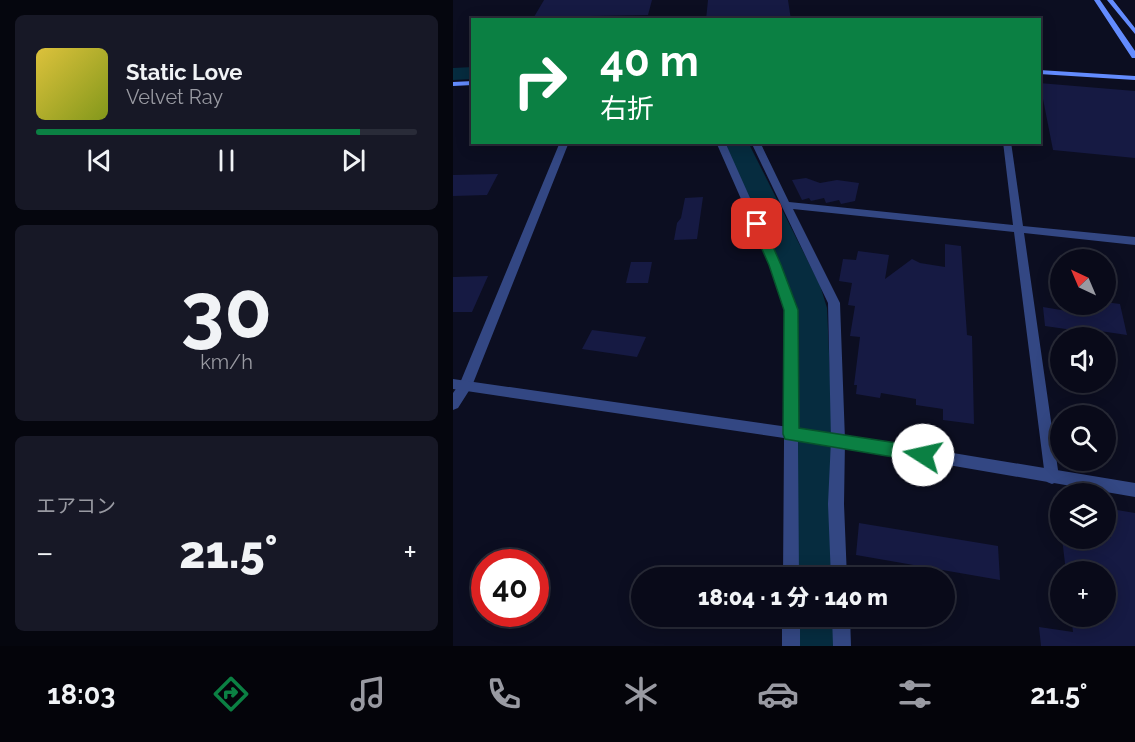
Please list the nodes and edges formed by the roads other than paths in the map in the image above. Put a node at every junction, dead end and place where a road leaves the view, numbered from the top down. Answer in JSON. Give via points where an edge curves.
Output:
{"nodes":[{"id":1,"x":1097,"y":0,"type":"edge"},
{"id":2,"x":1110,"y":0,"type":"edge"},
{"id":3,"x":1135,"y":32,"type":"edge"},
{"id":4,"x":1135,"y":56,"type":"edge"},
{"id":5,"x":1041,"y":72,"type":"edge"},
{"id":6,"x":1135,"y":78,"type":"edge"},
{"id":7,"x":471,"y":83,"type":"edge"},
{"id":8,"x":453,"y":84,"type":"edge"},
{"id":9,"x":564,"y":144,"type":"edge"},
{"id":10,"x":721,"y":144,"type":"edge"},
{"id":11,"x":756,"y":144,"type":"edge"},
{"id":12,"x":1007,"y":144,"type":"edge"},
{"id":13,"x":786,"y":205,"type":"junction"},
{"id":14,"x":1019,"y":228,"type":"junction"},
{"id":15,"x":1135,"y":241,"type":"edge"},
{"id":16,"x":459,"y":385,"type":"edge"},
{"id":17,"x":453,"y":404,"type":"edge"},
{"id":18,"x":792,"y":434,"type":"junction"},
{"id":19,"x":837,"y":440,"type":"junction"},
{"id":20,"x":1052,"y":477,"type":"junction"},
{"id":21,"x":1135,"y":490,"type":"edge"},
{"id":22,"x":791,"y":567,"type":"edge"},
{"id":23,"x":839,"y":567,"type":"edge"},
{"id":24,"x":791,"y":627,"type":"edge"},
{"id":25,"x":841,"y":627,"type":"edge"},
{"id":26,"x":791,"y":646,"type":"edge"},
{"id":27,"x":842,"y":646,"type":"edge"}],
"edges":[{"from":1,"to":4,"type":"main road"},
{"from":2,"to":3,"type":"main road"},
{"from":5,"to":6,"type":"main road"},
{"from":7,"to":8,"type":"main road"},
{"from":9,"to":16,"type":"street"},
{"from":10,"to":18,"type":"street","via":[[791,310]]},
{"from":11,"to":13,"type":"street"},
{"from":12,"to":14,"type":"street"},
{"from":13,"to":14,"type":"street"},
{"from":13,"to":19,"type":"street","via":[[834,303]]},
{"from":14,"to":15,"type":"street"},
{"from":14,"to":20,"type":"street"},
{"from":16,"to":17,"type":"street"},
{"from":16,"to":18,"type":"street"},
{"from":18,"to":19,"type":"street"},
{"from":18,"to":22,"type":"street"},
{"from":19,"to":20,"type":"street"},
{"from":19,"to":23,"type":"street"},
{"from":20,"to":21,"type":"street"},
{"from":24,"to":26,"type":"street"},
{"from":25,"to":27,"type":"street"}]}
